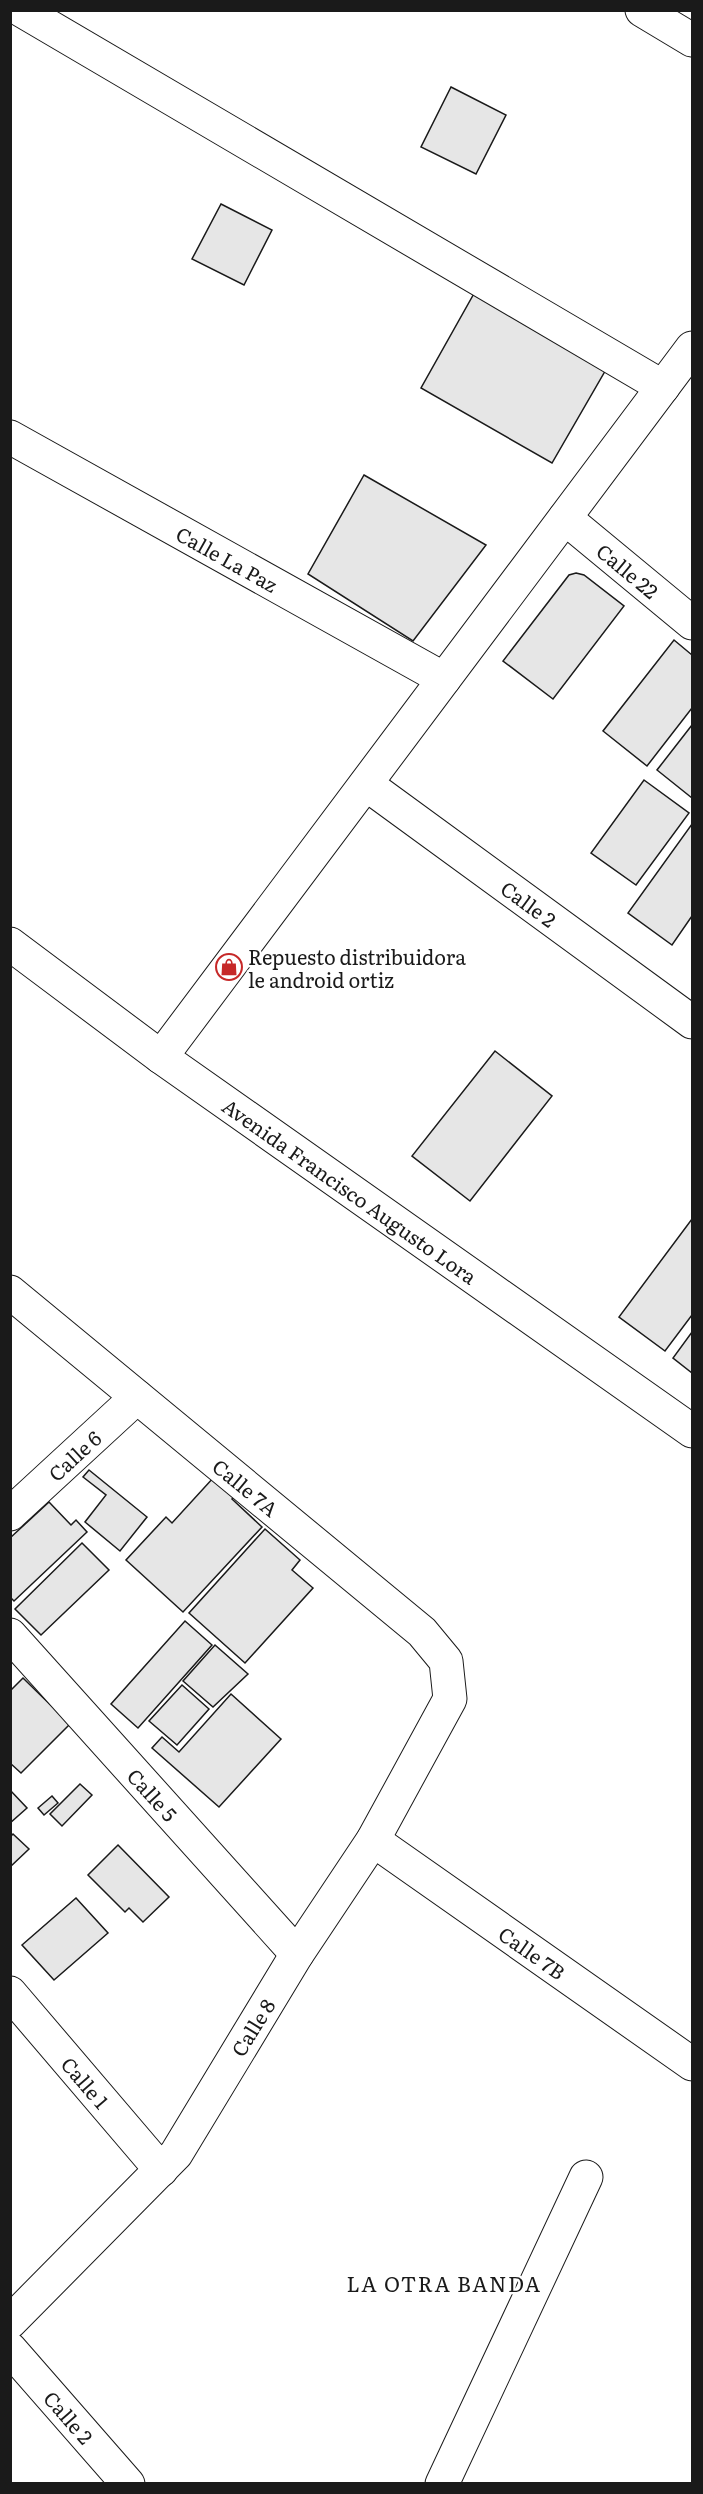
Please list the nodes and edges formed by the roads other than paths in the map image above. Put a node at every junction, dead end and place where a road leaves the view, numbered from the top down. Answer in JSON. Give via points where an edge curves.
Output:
{"nodes":[{"id":1,"x":21,"y":10,"type":"edge"},
{"id":2,"x":642,"y":10,"type":"edge"},
{"id":3,"x":693,"y":40,"type":"edge"},
{"id":4,"x":693,"y":348,"type":"edge"},
{"id":5,"x":663,"y":387,"type":"junction"},
{"id":6,"x":10,"y":436,"type":"edge"},
{"id":7,"x":565,"y":518,"type":"junction"},
{"id":8,"x":693,"y":623,"type":"edge"},
{"id":9,"x":444,"y":679,"type":"junction"},
{"id":10,"x":366,"y":784,"type":"junction"},
{"id":11,"x":10,"y":944,"type":"edge"},
{"id":12,"x":693,"y":1022,"type":"edge"},
{"id":13,"x":161,"y":1057,"type":"junction"},
{"id":14,"x":10,"y":1292,"type":"edge"},
{"id":15,"x":137,"y":1397,"type":"junction"},
{"id":16,"x":693,"y":1431,"type":"edge"},
{"id":17,"x":10,"y":1514,"type":"edge"},
{"id":18,"x":10,"y":1635,"type":"edge"},
{"id":19,"x":450,"y":1699,"type":"joint"},
{"id":20,"x":372,"y":1840,"type":"junction"},
{"id":21,"x":297,"y":1954,"type":"junction"},
{"id":22,"x":10,"y":1993,"type":"edge"},
{"id":23,"x":693,"y":2064,"type":"edge"},
{"id":24,"x":161,"y":2170,"type":"junction"},
{"id":25,"x":586,"y":2177,"type":"dead end"},
{"id":26,"x":10,"y":2322,"type":"edge"},
{"id":27,"x":10,"y":2349,"type":"edge"},
{"id":28,"x":128,"y":2484,"type":"edge"},
{"id":29,"x":442,"y":2484,"type":"edge"}],
"edges":[{"from":1,"to":5,"type":"street"},
{"from":2,"to":3,"type":"street"},
{"from":4,"to":5,"type":"street"},
{"from":5,"to":7,"type":"street"},
{"from":6,"to":9,"type":"street","name":"Calle La Paz"},
{"from":7,"to":8,"type":"street","name":"Calle 22"},
{"from":7,"to":9,"type":"street"},
{"from":9,"to":10,"type":"street"},
{"from":10,"to":12,"type":"street","name":"Calle 2"},
{"from":10,"to":13,"type":"street"},
{"from":11,"to":13,"type":"street","name":"Avenida Francisco Augusto Lora"},
{"from":13,"to":16,"type":"street","name":"Avenida Francisco Augusto Lora"},
{"from":14,"to":15,"type":"street","name":"Calle 7A"},
{"from":15,"to":17,"type":"street","name":"Calle 6"},
{"from":15,"to":19,"type":"street","name":"Calle 7A","via":[[422,1632],[446,1661]]},
{"from":18,"to":21,"type":"street","name":"Calle 5"},
{"from":19,"to":20,"type":"street","name":"Calle 8"},
{"from":20,"to":21,"type":"street","name":"Calle 8"},
{"from":20,"to":23,"type":"street","name":"Calle 7B"},
{"from":21,"to":24,"type":"street","name":"Calle 8","via":[[176,2154]]},
{"from":22,"to":24,"type":"street","name":"Calle 1"},
{"from":24,"to":26,"type":"street","name":"Calle 8"},
{"from":25,"to":29,"type":"street"},
{"from":27,"to":28,"type":"street","name":"Calle 2"}]}
